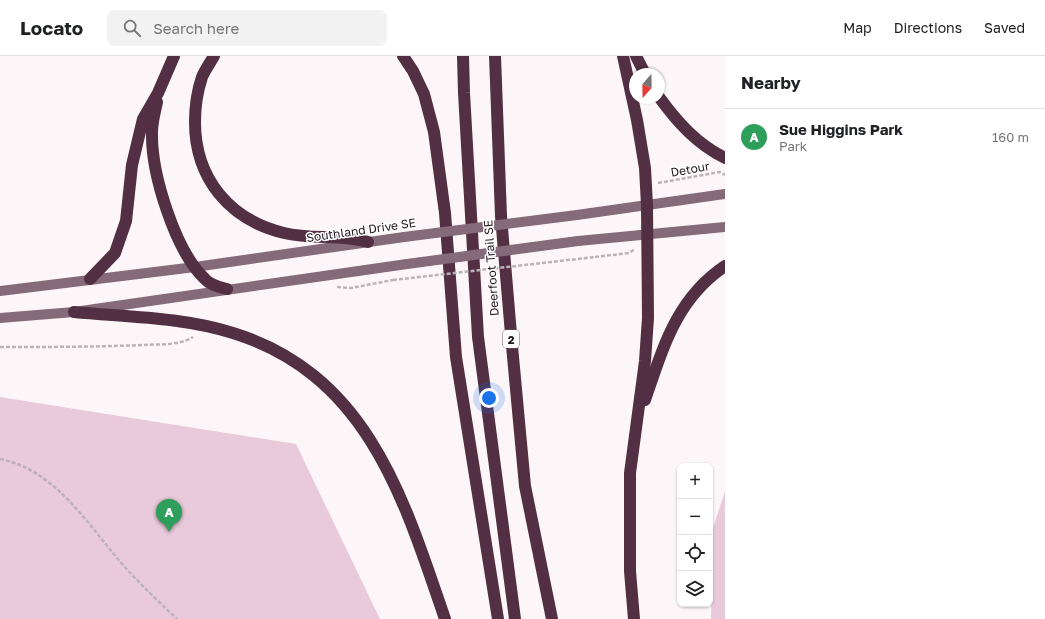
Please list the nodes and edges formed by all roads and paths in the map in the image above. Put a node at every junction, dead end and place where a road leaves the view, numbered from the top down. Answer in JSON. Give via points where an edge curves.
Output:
{"nodes":[{"id":1,"x":174,"y":56,"type":"edge"},
{"id":2,"x":214,"y":56,"type":"edge"},
{"id":3,"x":403,"y":56,"type":"edge"},
{"id":4,"x":463,"y":56,"type":"edge"},
{"id":5,"x":495,"y":56,"type":"edge"},
{"id":6,"x":623,"y":56,"type":"edge"},
{"id":7,"x":636,"y":56,"type":"edge"},
{"id":8,"x":642,"y":68,"type":"edge"},
{"id":9,"x":158,"y":93,"type":"junction"},
{"id":10,"x":664,"y":104,"type":"edge"},
{"id":11,"x":725,"y":158,"type":"edge"},
{"id":12,"x":725,"y":175,"type":"edge"},
{"id":13,"x":657,"y":184,"type":"dead end"},
{"id":14,"x":725,"y":194,"type":"edge"},
{"id":15,"x":647,"y":205,"type":"junction"},
{"id":16,"x":725,"y":227,"type":"edge"},
{"id":17,"x":647,"y":233,"type":"junction"},
{"id":18,"x":368,"y":242,"type":"junction"},
{"id":19,"x":637,"y":248,"type":"dead end"},
{"id":20,"x":725,"y":266,"type":"edge"},
{"id":21,"x":195,"y":267,"type":"junction"},
{"id":22,"x":90,"y":279,"type":"junction"},
{"id":23,"x":330,"y":288,"type":"dead end"},
{"id":24,"x":227,"y":289,"type":"junction"},
{"id":25,"x":0,"y":291,"type":"edge"},
{"id":26,"x":74,"y":312,"type":"junction"},
{"id":27,"x":0,"y":318,"type":"edge"},
{"id":28,"x":194,"y":336,"type":"dead end"},
{"id":29,"x":0,"y":347,"type":"edge"},
{"id":30,"x":636,"y":426,"type":"junction"},
{"id":31,"x":0,"y":460,"type":"edge"},
{"id":32,"x":177,"y":619,"type":"edge"},
{"id":33,"x":445,"y":619,"type":"edge"},
{"id":34,"x":498,"y":619,"type":"edge"},
{"id":35,"x":515,"y":619,"type":"edge"},
{"id":36,"x":552,"y":619,"type":"edge"},
{"id":37,"x":634,"y":619,"type":"edge"}],
"edges":[{"from":1,"to":9,"type":"highway"},
{"from":2,"to":18,"type":"highway","via":[[202,77],[195,104],[195,134],[200,160],[222,198],[237,212],[263,227],[286,234],[354,238]]},
{"from":3,"to":34,"type":"highway","via":[[424,94],[434,132],[445,213],[456,357]]},
{"from":4,"to":35,"type":"highway","name":"Deerfoot Trail SE","via":[[478,337]]},
{"from":5,"to":36,"type":"highway","name":"Deerfoot Trail SE","number":"2","via":[[501,216],[524,470]]},
{"from":6,"to":15,"type":"highway","via":[[645,168]]},
{"from":7,"to":8,"type":"highway"},
{"from":9,"to":21,"type":"highway","via":[[152,132],[158,182],[168,215]]},
{"from":9,"to":22,"type":"highway","via":[[143,119],[132,165],[126,221],[115,253]]},
{"from":10,"to":11,"type":"highway","via":[[693,137]]},
{"from":12,"to":13,"type":"path","name":"Detour","via":[[720,172]]},
{"from":14,"to":15,"type":"main road","name":"Southland Drive SE"},
{"from":15,"to":17,"type":"highway"},
{"from":15,"to":18,"type":"main road","name":"Southland Drive SE","bridge":true},
{"from":16,"to":17,"type":"main road"},
{"from":17,"to":24,"type":"main road","bridge":true,"via":[[578,240]]},
{"from":17,"to":30,"type":"highway","via":[[648,318]]},
{"from":18,"to":21,"type":"main road","name":"Southland Drive SE"},
{"from":19,"to":23,"type":"path","bridge":true,"via":[[629,253],[393,280],[351,288]]},
{"from":20,"to":30,"type":"highway","via":[[682,307],[667,336]]},
{"from":21,"to":22,"type":"main road","name":"Southland Drive SE"},
{"from":21,"to":24,"type":"highway","via":[[205,280]]},
{"from":22,"to":25,"type":"main road","name":"Southland Drive SE"},
{"from":24,"to":26,"type":"main road"},
{"from":26,"to":27,"type":"main road"},
{"from":26,"to":33,"type":"highway","via":[[196,324],[233,333],[288,357],[315,375],[353,414],[373,442],[416,534]]},
{"from":28,"to":29,"type":"path","via":[[186,341],[162,344]]},
{"from":30,"to":37,"type":"highway","via":[[630,473],[630,571]]},
{"from":31,"to":32,"type":"path","via":[[14,462],[47,482],[88,520],[123,564]]}]}
